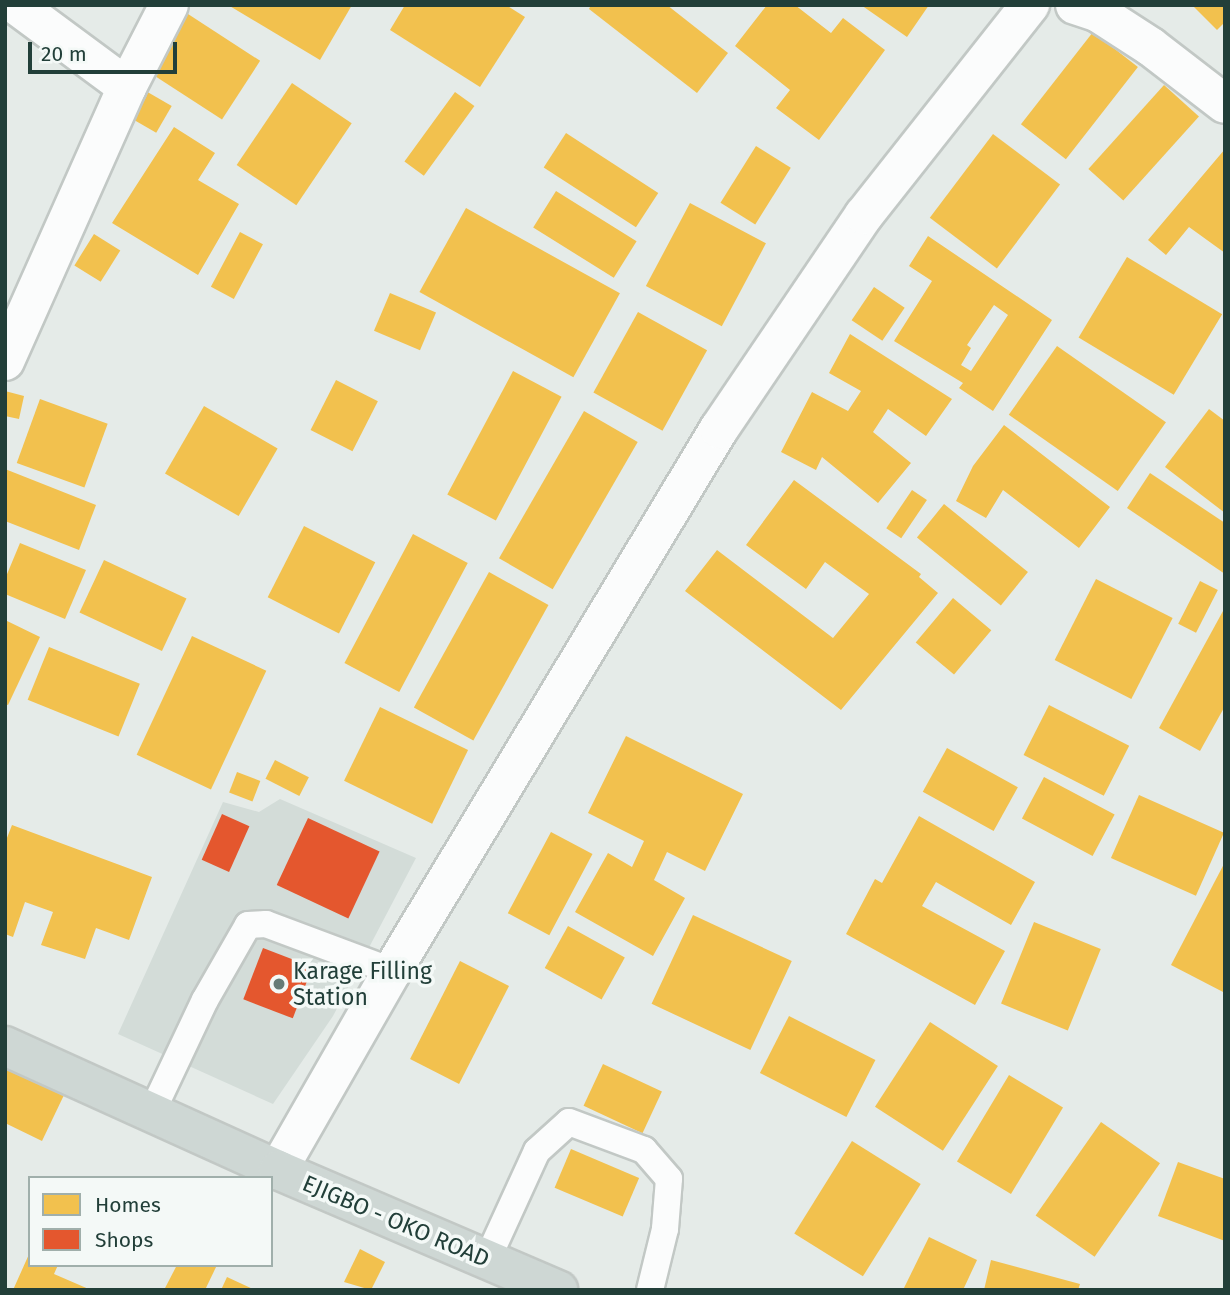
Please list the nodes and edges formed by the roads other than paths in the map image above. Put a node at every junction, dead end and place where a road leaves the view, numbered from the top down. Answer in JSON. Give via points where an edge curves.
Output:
{"nodes":[{"id":1,"x":16,"y":5,"type":"edge"},
{"id":2,"x":169,"y":5,"type":"edge"},
{"id":3,"x":1030,"y":5,"type":"edge"},
{"id":4,"x":1075,"y":5,"type":"edge"},
{"id":5,"x":127,"y":87,"type":"junction"},
{"id":6,"x":1225,"y":104,"type":"edge"},
{"id":7,"x":5,"y":361,"type":"edge"},
{"id":8,"x":392,"y":971,"type":"junction"},
{"id":9,"x":5,"y":1046,"type":"edge"},
{"id":10,"x":152,"y":1112,"type":"junction"},
{"id":11,"x":278,"y":1170,"type":"junction"},
{"id":12,"x":487,"y":1260,"type":"junction"},
{"id":13,"x":558,"y":1290,"type":"edge"},
{"id":14,"x":650,"y":1290,"type":"edge"}],
"edges":[{"from":1,"to":5,"type":"street"},
{"from":2,"to":5,"type":"street"},
{"from":3,"to":8,"type":"street","via":[[864,215],[719,429]]},
{"from":4,"to":6,"type":"street","via":[[1097,12],[1151,47]]},
{"from":5,"to":7,"type":"street"},
{"from":8,"to":10,"type":"lane","via":[[266,923],[248,925],[205,1000]]},
{"from":8,"to":11,"type":"street"},
{"from":9,"to":10,"type":"main road","name":"EJIGBO - OKO ROAD"},
{"from":10,"to":11,"type":"main road","name":"EJIGBO - OKO ROAD"},
{"from":11,"to":12,"type":"main road","name":"EJIGBO - OKO ROAD"},
{"from":12,"to":13,"type":"main road","name":"EJIGBO - OKO ROAD"},
{"from":12,"to":14,"type":"lane","via":[[537,1151],[569,1122],[644,1150],[669,1180],[665,1229]]}]}
